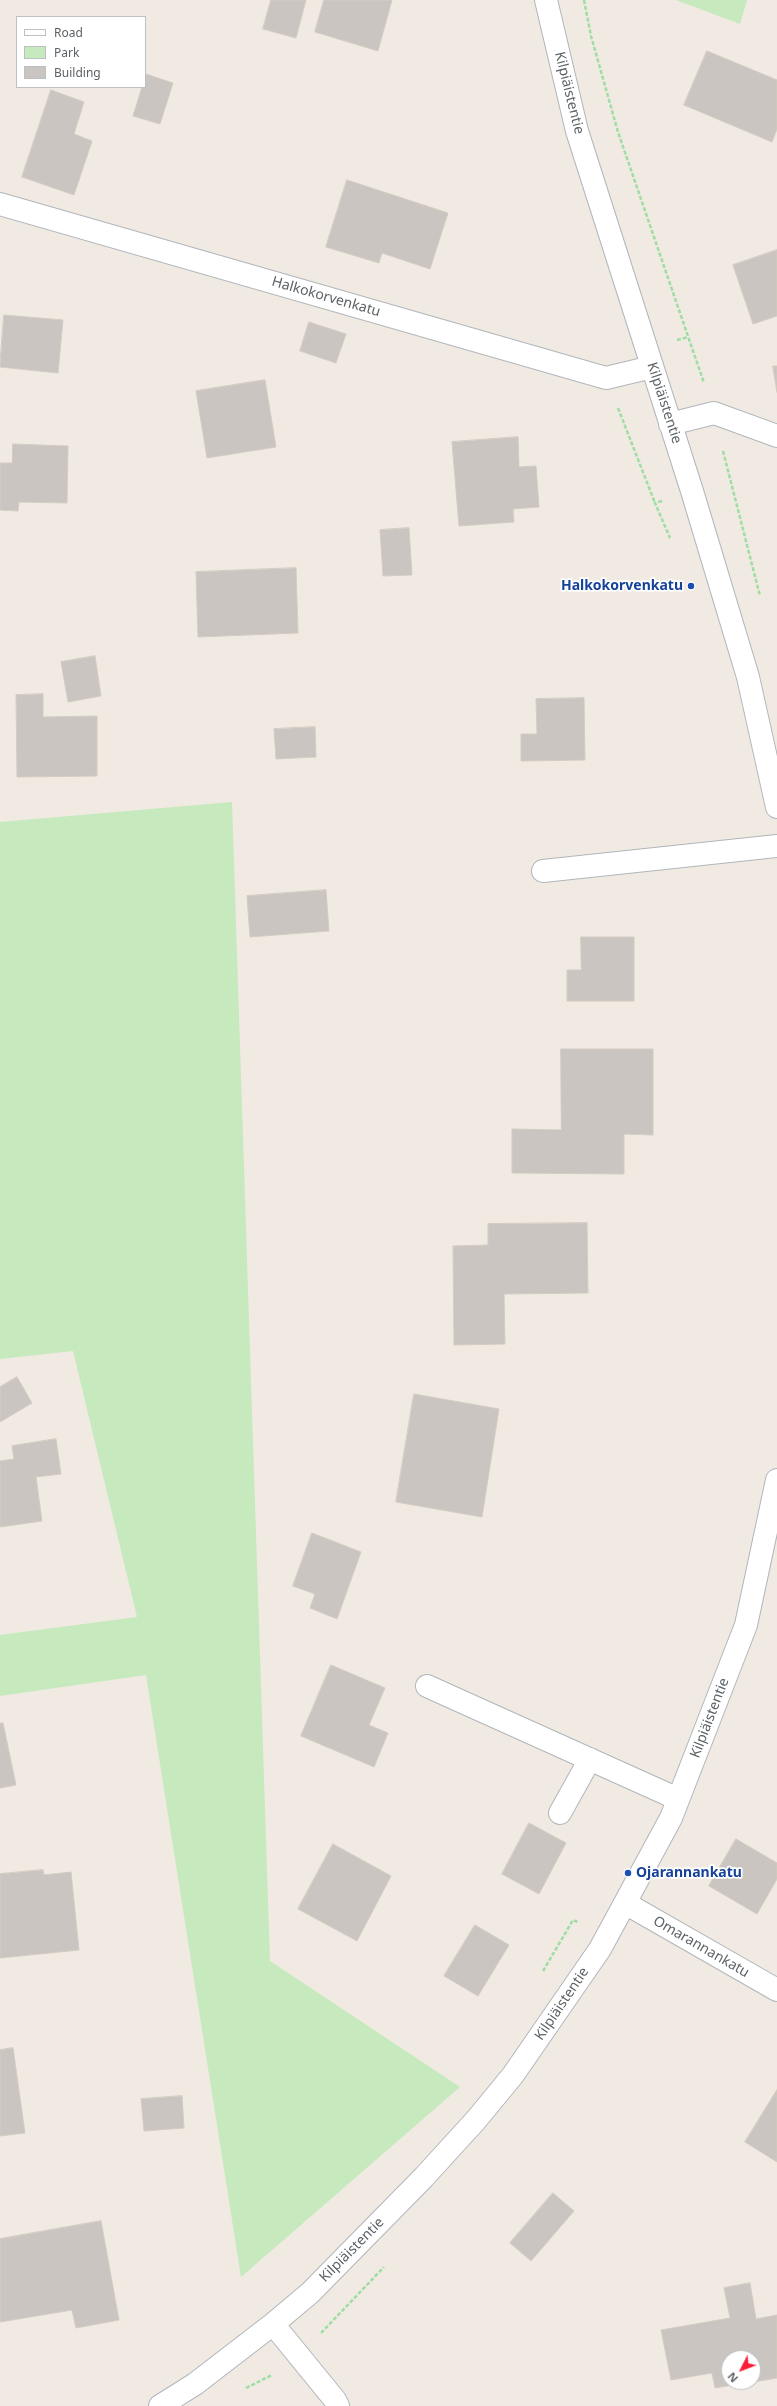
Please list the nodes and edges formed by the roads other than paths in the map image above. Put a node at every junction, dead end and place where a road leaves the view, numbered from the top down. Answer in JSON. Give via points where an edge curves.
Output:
{"nodes":[{"id":1,"x":546,"y":0,"type":"edge"},
{"id":2,"x":0,"y":204,"type":"edge"},
{"id":3,"x":652,"y":366,"type":"junction"},
{"id":4,"x":670,"y":424,"type":"junction"},
{"id":5,"x":777,"y":436,"type":"edge"},
{"id":6,"x":777,"y":807,"type":"edge"},
{"id":7,"x":777,"y":846,"type":"edge"},
{"id":8,"x":543,"y":871,"type":"dead end"},
{"id":9,"x":777,"y":1480,"type":"edge"},
{"id":10,"x":427,"y":1686,"type":"dead end"},
{"id":11,"x":590,"y":1759,"type":"junction"},
{"id":12,"x":678,"y":1799,"type":"junction"},
{"id":13,"x":560,"y":1813,"type":"dead end"},
{"id":14,"x":625,"y":1903,"type":"junction"},
{"id":15,"x":777,"y":1990,"type":"edge"},
{"id":16,"x":273,"y":2324,"type":"junction"},
{"id":17,"x":160,"y":2406,"type":"edge"},
{"id":18,"x":338,"y":2406,"type":"edge"}],
"edges":[{"from":1,"to":3,"type":"street","name":"Kilpiäistentie","via":[[577,131]]},
{"from":2,"to":3,"type":"street","name":"Halkokorvenkatu","via":[[606,378]]},
{"from":3,"to":4,"type":"street","name":"Kilpiäistentie"},
{"from":4,"to":5,"type":"street","via":[[714,413]]},
{"from":4,"to":6,"type":"street","name":"Kilpiäistentie","via":[[748,678]]},
{"from":7,"to":8,"type":"street"},
{"from":9,"to":12,"type":"street","name":"Kilpiäistentie","via":[[746,1625]]},
{"from":10,"to":11,"type":"street"},
{"from":11,"to":12,"type":"street"},
{"from":11,"to":13,"type":"street"},
{"from":12,"to":14,"type":"street","name":"Kilpiäistentie","via":[[671,1818]]},
{"from":14,"to":15,"type":"street","name":"Omarannankatu"},
{"from":14,"to":16,"type":"street","name":"Kilpiäistentie","via":[[600,1948],[548,2026],[513,2075],[476,2120],[333,2270]]},
{"from":16,"to":17,"type":"street","name":"Kilpiäistentie","via":[[195,2384]]},
{"from":16,"to":18,"type":"street"}]}
